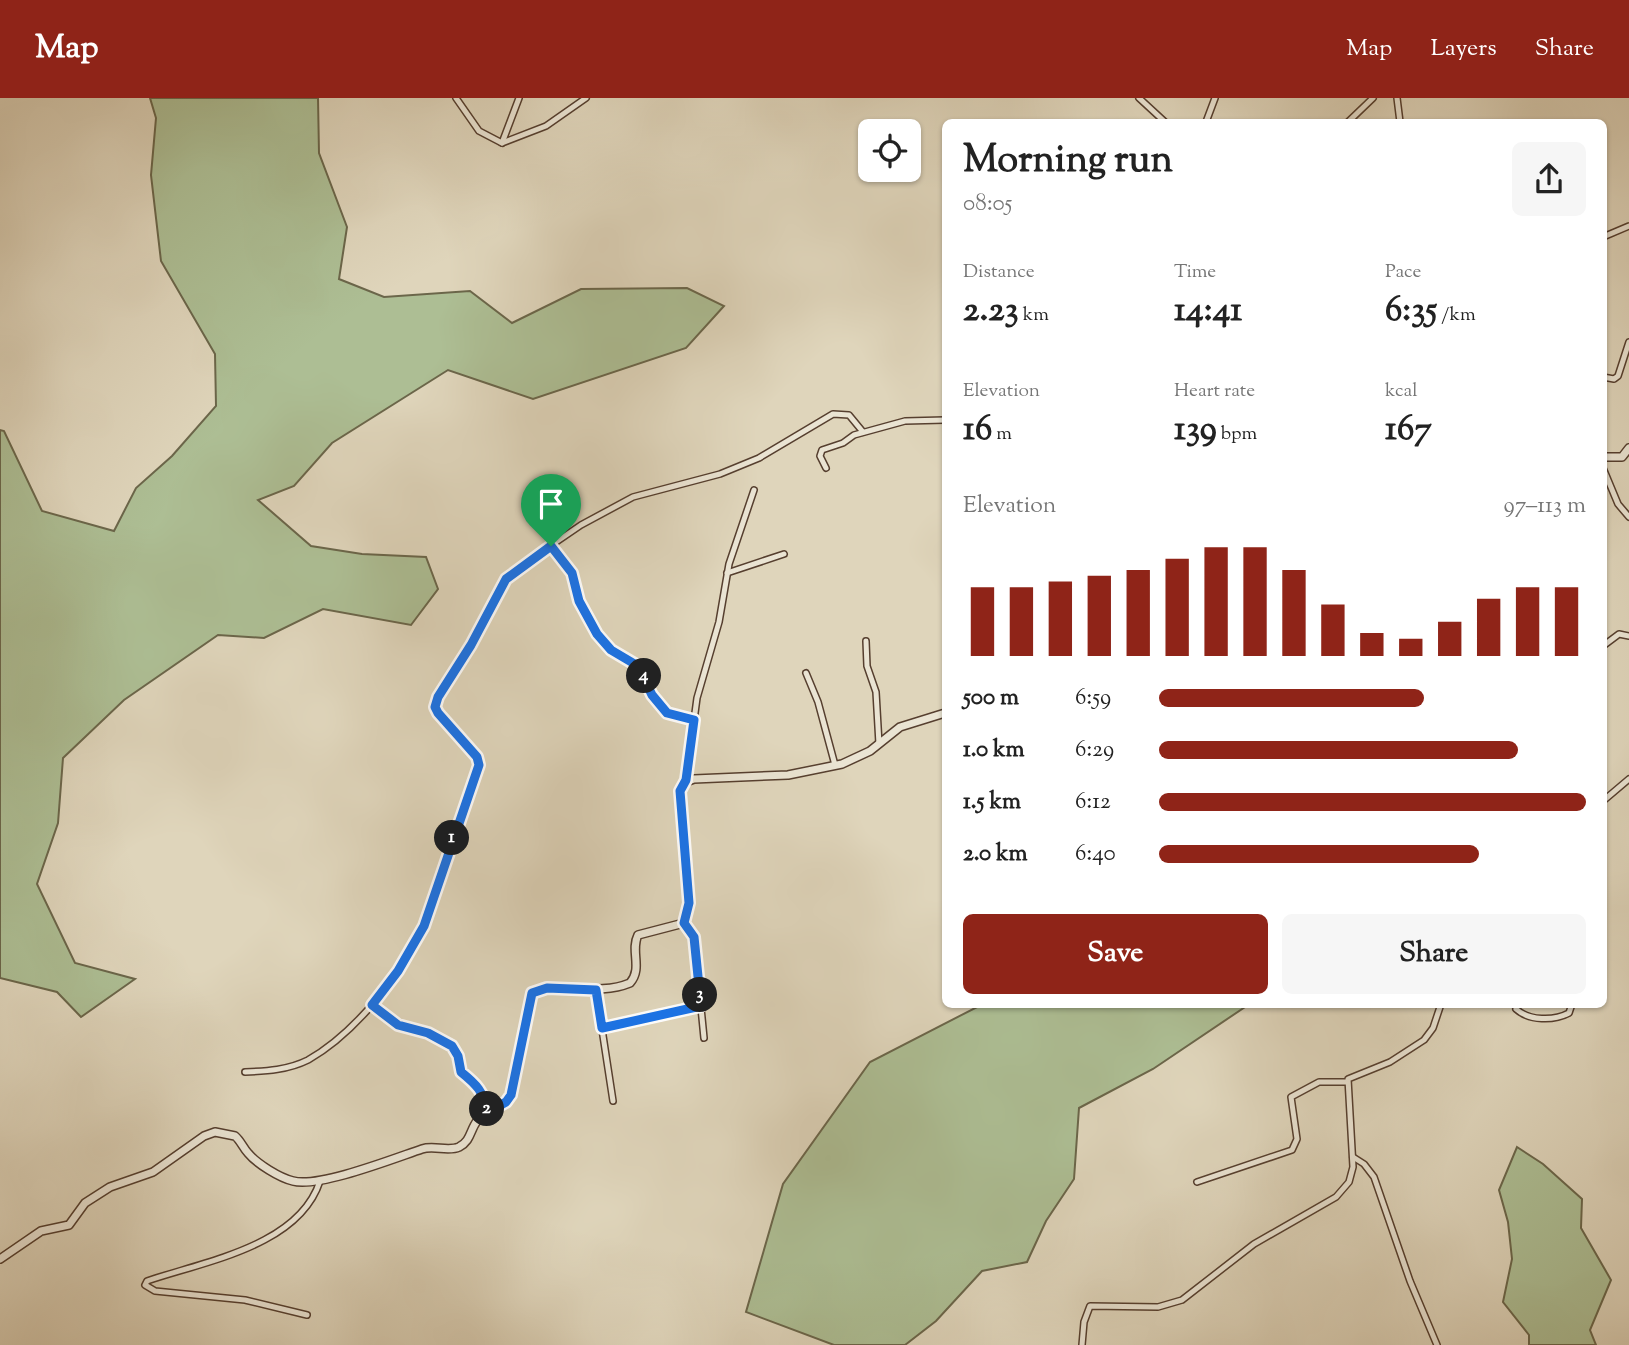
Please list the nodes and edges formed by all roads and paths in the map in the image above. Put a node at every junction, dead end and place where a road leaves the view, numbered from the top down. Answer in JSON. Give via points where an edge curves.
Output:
{"nodes":[{"id":1,"x":456,"y":98,"type":"edge"},
{"id":2,"x":519,"y":98,"type":"edge"},
{"id":3,"x":586,"y":98,"type":"edge"},
{"id":4,"x":1139,"y":98,"type":"edge"},
{"id":5,"x":1215,"y":98,"type":"edge"},
{"id":6,"x":1373,"y":98,"type":"edge"},
{"id":7,"x":1397,"y":98,"type":"edge"},
{"id":8,"x":1162,"y":119,"type":"edge"},
{"id":9,"x":1207,"y":119,"type":"edge"},
{"id":10,"x":1351,"y":119,"type":"edge"},
{"id":11,"x":1400,"y":119,"type":"edge"},
{"id":12,"x":502,"y":143,"type":"junction"},
{"id":13,"x":1629,"y":226,"type":"edge"},
{"id":14,"x":1607,"y":235,"type":"edge"},
{"id":15,"x":1629,"y":342,"type":"edge"},
{"id":16,"x":1607,"y":378,"type":"edge"},
{"id":17,"x":942,"y":419,"type":"edge"},
{"id":18,"x":863,"y":432,"type":"junction"},
{"id":19,"x":1629,"y":448,"type":"edge"},
{"id":20,"x":1607,"y":457,"type":"edge"},
{"id":21,"x":826,"y":468,"type":"dead end"},
{"id":22,"x":1607,"y":478,"type":"edge"},
{"id":23,"x":754,"y":490,"type":"dead end"},
{"id":24,"x":1629,"y":517,"type":"edge"},
{"id":25,"x":551,"y":546,"type":"junction"},
{"id":26,"x":784,"y":554,"type":"dead end"},
{"id":27,"x":727,"y":573,"type":"junction"},
{"id":28,"x":1629,"y":636,"type":"edge"},
{"id":29,"x":866,"y":641,"type":"dead end"},
{"id":30,"x":1607,"y":643,"type":"edge"},
{"id":31,"x":806,"y":673,"type":"dead end"},
{"id":32,"x":942,"y":714,"type":"edge"},
{"id":33,"x":694,"y":720,"type":"junction"},
{"id":34,"x":879,"y":744,"type":"junction"},
{"id":35,"x":835,"y":765,"type":"junction"},
{"id":36,"x":1629,"y":779,"type":"edge"},
{"id":37,"x":686,"y":780,"type":"junction"},
{"id":38,"x":1607,"y":798,"type":"edge"},
{"id":39,"x":684,"y":923,"type":"junction"},
{"id":40,"x":596,"y":990,"type":"junction"},
{"id":41,"x":372,"y":1005,"type":"junction"},
{"id":42,"x":701,"y":1006,"type":"junction"},
{"id":43,"x":1440,"y":1008,"type":"edge"},
{"id":44,"x":1571,"y":1008,"type":"edge"},
{"id":45,"x":1516,"y":1009,"type":"dead end"},
{"id":46,"x":602,"y":1028,"type":"junction"},
{"id":47,"x":704,"y":1038,"type":"dead end"},
{"id":48,"x":246,"y":1072,"type":"dead end"},
{"id":49,"x":1346,"y":1082,"type":"junction"},
{"id":50,"x":613,"y":1101,"type":"dead end"},
{"id":51,"x":488,"y":1112,"type":"junction"},
{"id":52,"x":1353,"y":1157,"type":"junction"},
{"id":53,"x":320,"y":1181,"type":"junction"},
{"id":54,"x":1197,"y":1182,"type":"dead end"},
{"id":55,"x":0,"y":1259,"type":"edge"},
{"id":56,"x":307,"y":1315,"type":"dead end"},
{"id":57,"x":1082,"y":1345,"type":"edge"},
{"id":58,"x":1437,"y":1345,"type":"edge"}],
"edges":[{"from":1,"to":12,"type":"street","via":[[479,131]]},
{"from":2,"to":12,"type":"street"},
{"from":3,"to":12,"type":"street","via":[[547,125]]},
{"from":4,"to":8,"type":"street"},
{"from":5,"to":9,"type":"street"},
{"from":6,"to":10,"type":"street"},
{"from":7,"to":11,"type":"street"},
{"from":13,"to":14,"type":"street"},
{"from":15,"to":16,"type":"street","via":[[1618,376]]},
{"from":17,"to":18,"type":"street","via":[[909,420]]},
{"from":18,"to":21,"type":"street","via":[[822,450]]},
{"from":18,"to":25,"type":"street","via":[[849,415],[834,414],[759,458],[720,474],[633,497]]},
{"from":19,"to":20,"type":"street","via":[[1622,457]]},
{"from":22,"to":24,"type":"street"},
{"from":23,"to":27,"type":"street"},
{"from":25,"to":33,"type":"street","via":[[572,573],[579,601],[597,634],[611,650],[638,666],[667,713]]},
{"from":25,"to":41,"type":"street","via":[[506,579],[438,697],[438,713],[479,765],[424,926]]},
{"from":26,"to":27,"type":"street"},
{"from":27,"to":33,"type":"street"},
{"from":28,"to":30,"type":"street","via":[[1619,634]]},
{"from":29,"to":34,"type":"street","via":[[867,666],[876,692]]},
{"from":31,"to":35,"type":"street"},
{"from":32,"to":34,"type":"street","via":[[900,727]]},
{"from":33,"to":37,"type":"street"},
{"from":34,"to":35,"type":"street"},
{"from":35,"to":37,"type":"street","via":[[788,775]]},
{"from":36,"to":38,"type":"street"},
{"from":37,"to":39,"type":"street","via":[[680,791],[689,903]]},
{"from":39,"to":40,"type":"street","via":[[638,934],[635,978],[621,987]]},
{"from":39,"to":42,"type":"street","via":[[694,937]]},
{"from":40,"to":46,"type":"street"},
{"from":40,"to":51,"type":"street","via":[[547,988],[532,993],[511,1095]]},
{"from":41,"to":48,"type":"street","via":[[306,1061],[277,1070]]},
{"from":41,"to":51,"type":"street","via":[[398,1025],[452,1046],[461,1072],[479,1085]]},
{"from":42,"to":46,"type":"street"},
{"from":42,"to":47,"type":"street"},
{"from":43,"to":49,"type":"street","via":[[1424,1040]]},
{"from":44,"to":45,"type":"street","via":[[1561,1017],[1526,1017]]},
{"from":46,"to":50,"type":"street"},
{"from":49,"to":52,"type":"street"},
{"from":49,"to":54,"type":"street","via":[[1319,1082],[1291,1097],[1297,1139],[1292,1150]]},
{"from":51,"to":53,"type":"street","via":[[457,1148],[426,1148]]},
{"from":52,"to":57,"type":"street","via":[[1349,1182],[1336,1197],[1254,1244],[1182,1300],[1158,1307],[1090,1306]]},
{"from":52,"to":58,"type":"street","via":[[1374,1177]]},
{"from":53,"to":55,"type":"street","via":[[290,1181],[249,1155],[235,1136],[215,1132],[153,1172],[99,1193],[80,1206],[69,1225],[41,1231]]},
{"from":53,"to":56,"type":"street","via":[[315,1198],[285,1230],[145,1284],[155,1291],[258,1302]]}]}
